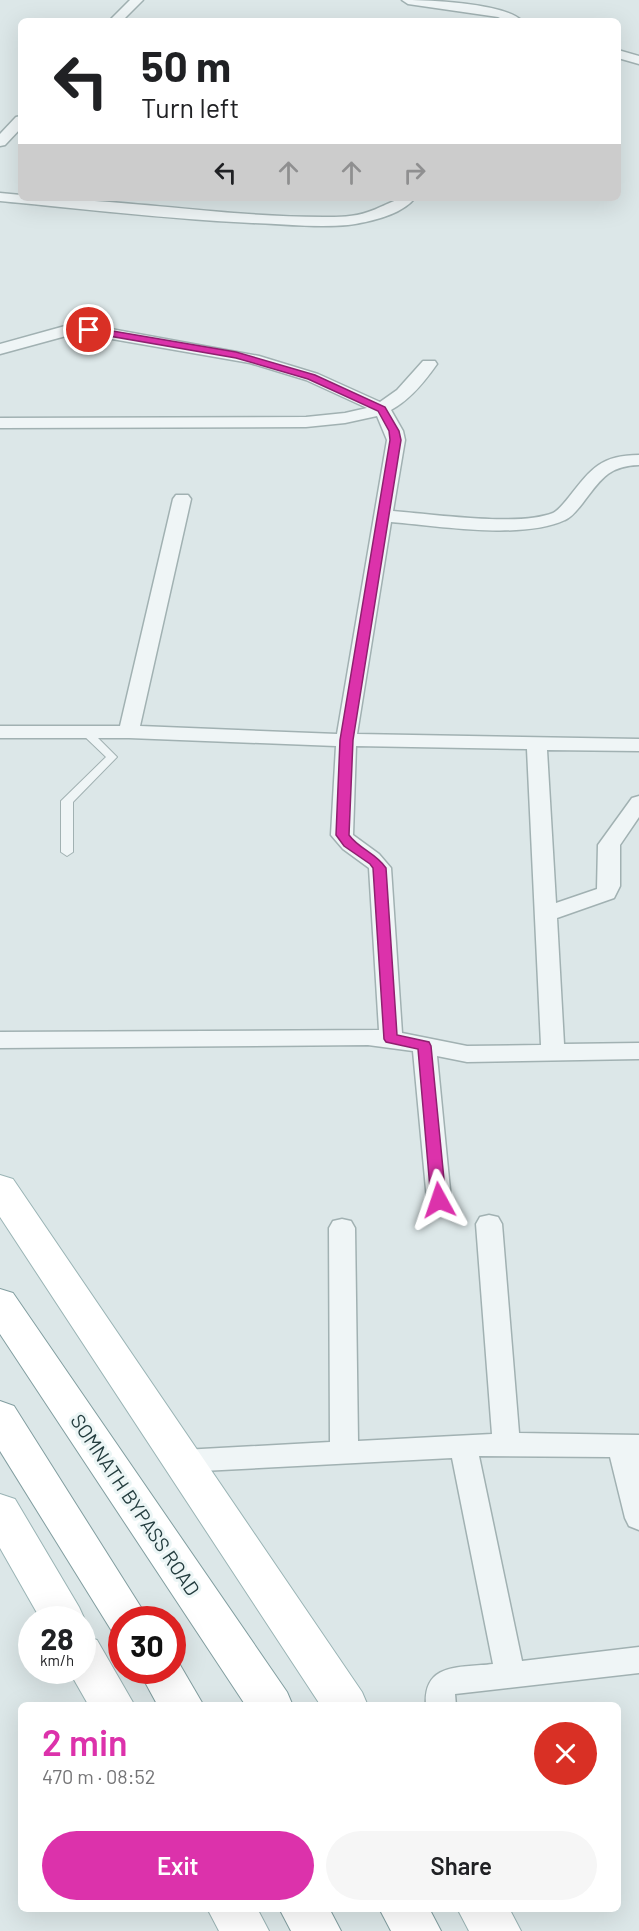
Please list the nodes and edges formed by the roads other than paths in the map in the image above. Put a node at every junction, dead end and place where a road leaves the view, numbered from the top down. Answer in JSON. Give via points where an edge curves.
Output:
{"nodes":[{"id":1,"x":137,"y":0,"type":"edge"},
{"id":2,"x":408,"y":0,"type":"edge"},
{"id":3,"x":118,"y":18,"type":"edge"},
{"id":4,"x":510,"y":18,"type":"edge"},
{"id":5,"x":621,"y":55,"type":"edge"},
{"id":6,"x":639,"y":61,"type":"edge"},
{"id":7,"x":621,"y":63,"type":"edge"},
{"id":8,"x":18,"y":123,"type":"edge"},
{"id":9,"x":0,"y":142,"type":"edge"},
{"id":10,"x":0,"y":197,"type":"edge"},
{"id":11,"x":18,"y":199,"type":"edge"},
{"id":12,"x":43,"y":201,"type":"edge"},
{"id":13,"x":403,"y":201,"type":"edge"},
{"id":14,"x":0,"y":349,"type":"edge"},
{"id":15,"x":429,"y":364,"type":"dead end"},
{"id":16,"x":382,"y":409,"type":"junction"},
{"id":17,"x":0,"y":423,"type":"edge"},
{"id":18,"x":639,"y":460,"type":"edge"},
{"id":19,"x":182,"y":499,"type":"dead end"},
{"id":20,"x":383,"y":516,"type":"junction"},
{"id":21,"x":0,"y":732,"type":"edge"},
{"id":22,"x":86,"y":732,"type":"junction"},
{"id":23,"x":129,"y":732,"type":"junction"},
{"id":24,"x":346,"y":740,"type":"junction"},
{"id":25,"x":537,"y":743,"type":"junction"},
{"id":26,"x":639,"y":744,"type":"edge"},
{"id":27,"x":639,"y":802,"type":"edge"},
{"id":28,"x":67,"y":852,"type":"dead end"},
{"id":29,"x":546,"y":914,"type":"junction"},
{"id":30,"x":391,"y":1039,"type":"junction"},
{"id":31,"x":0,"y":1040,"type":"edge"},
{"id":32,"x":424,"y":1046,"type":"junction"},
{"id":33,"x":639,"y":1051,"type":"edge"},
{"id":34,"x":553,"y":1053,"type":"junction"},
{"id":35,"x":0,"y":1188,"type":"edge"},
{"id":36,"x":439,"y":1200,"type":"dead end"},
{"id":37,"x":489,"y":1224,"type":"dead end"},
{"id":38,"x":342,"y":1228,"type":"dead end"},
{"id":39,"x":0,"y":1303,"type":"edge"},
{"id":40,"x":0,"y":1417,"type":"edge"},
{"id":41,"x":506,"y":1444,"type":"junction"},
{"id":42,"x":463,"y":1446,"type":"junction"},
{"id":43,"x":630,"y":1446,"type":"edge"},
{"id":44,"x":344,"y":1453,"type":"junction"},
{"id":45,"x":183,"y":1461,"type":"junction"},
{"id":46,"x":0,"y":1511,"type":"edge"},
{"id":47,"x":639,"y":1518,"type":"edge"},
{"id":48,"x":56,"y":1606,"type":"edge"},
{"id":49,"x":119,"y":1606,"type":"edge"},
{"id":50,"x":639,"y":1660,"type":"edge"},
{"id":51,"x":510,"y":1675,"type":"junction"},
{"id":52,"x":96,"y":1677,"type":"edge"},
{"id":53,"x":169,"y":1684,"type":"edge"},
{"id":54,"x":111,"y":1702,"type":"edge"},
{"id":55,"x":180,"y":1702,"type":"edge"},
{"id":56,"x":268,"y":1702,"type":"edge"},
{"id":57,"x":343,"y":1702,"type":"edge"},
{"id":58,"x":440,"y":1702,"type":"edge"},
{"id":59,"x":233,"y":1912,"type":"edge"},
{"id":60,"x":305,"y":1912,"type":"edge"},
{"id":61,"x":405,"y":1912,"type":"edge"},
{"id":62,"x":484,"y":1912,"type":"edge"},
{"id":63,"x":494,"y":1912,"type":"edge"},
{"id":64,"x":245,"y":1931,"type":"edge"},
{"id":65,"x":317,"y":1931,"type":"edge"},
{"id":66,"x":417,"y":1931,"type":"edge"},
{"id":67,"x":498,"y":1931,"type":"edge"}],
"edges":[{"from":1,"to":3,"type":"street"},
{"from":2,"to":4,"type":"street"},
{"from":5,"to":6,"type":"street"},
{"from":6,"to":7,"type":"street"},
{"from":8,"to":9,"type":"street"},
{"from":10,"to":11,"type":"street"},
{"from":12,"to":13,"type":"street","via":[[213,217],[335,221],[383,212]]},
{"from":14,"to":16,"type":"street","via":[[65,331],[100,331],[272,364],[312,377]]},
{"from":15,"to":16,"type":"street","via":[[407,392]]},
{"from":16,"to":17,"type":"street","via":[[306,422]]},
{"from":16,"to":20,"type":"street","via":[[396,436]]},
{"from":18,"to":20,"type":"street","via":[[602,467],[560,517],[503,524]]},
{"from":19,"to":23,"type":"street"},
{"from":20,"to":24,"type":"street"},
{"from":21,"to":22,"type":"street"},
{"from":22,"to":23,"type":"street"},
{"from":22,"to":28,"type":"lane","via":[[112,757],[66,801]]},
{"from":23,"to":24,"type":"street"},
{"from":24,"to":25,"type":"street"},
{"from":24,"to":30,"type":"street","via":[[342,835],[380,868]]},
{"from":25,"to":26,"type":"street"},
{"from":25,"to":29,"type":"street"},
{"from":27,"to":29,"type":"street","via":[[609,844],[606,893]]},
{"from":29,"to":34,"type":"street"},
{"from":30,"to":31,"type":"street"},
{"from":30,"to":32,"type":"street"},
{"from":32,"to":34,"type":"street","via":[[467,1054]]},
{"from":32,"to":36,"type":"street"},
{"from":33,"to":34,"type":"street"},
{"from":35,"to":45,"type":"main road"},
{"from":37,"to":41,"type":"street"},
{"from":38,"to":44,"type":"street"},
{"from":39,"to":56,"type":"main road","name":"SOMNATH BYPASS ROAD"},
{"from":40,"to":49,"type":"main road"},
{"from":41,"to":42,"type":"street"},
{"from":41,"to":43,"type":"street"},
{"from":42,"to":44,"type":"street"},
{"from":42,"to":51,"type":"street"},
{"from":43,"to":47,"type":"street"},
{"from":44,"to":45,"type":"street"},
{"from":45,"to":57,"type":"main road"},
{"from":46,"to":48,"type":"main road"},
{"from":50,"to":51,"type":"street"},
{"from":51,"to":58,"type":"street","via":[[444,1685],[438,1696]]},
{"from":52,"to":54,"type":"main road"},
{"from":53,"to":55,"type":"main road"},
{"from":59,"to":64,"type":"main road"},
{"from":60,"to":65,"type":"main road"},
{"from":61,"to":66,"type":"main road"},
{"from":62,"to":67,"type":"main road"},
{"from":63,"to":67,"type":"street"}]}
